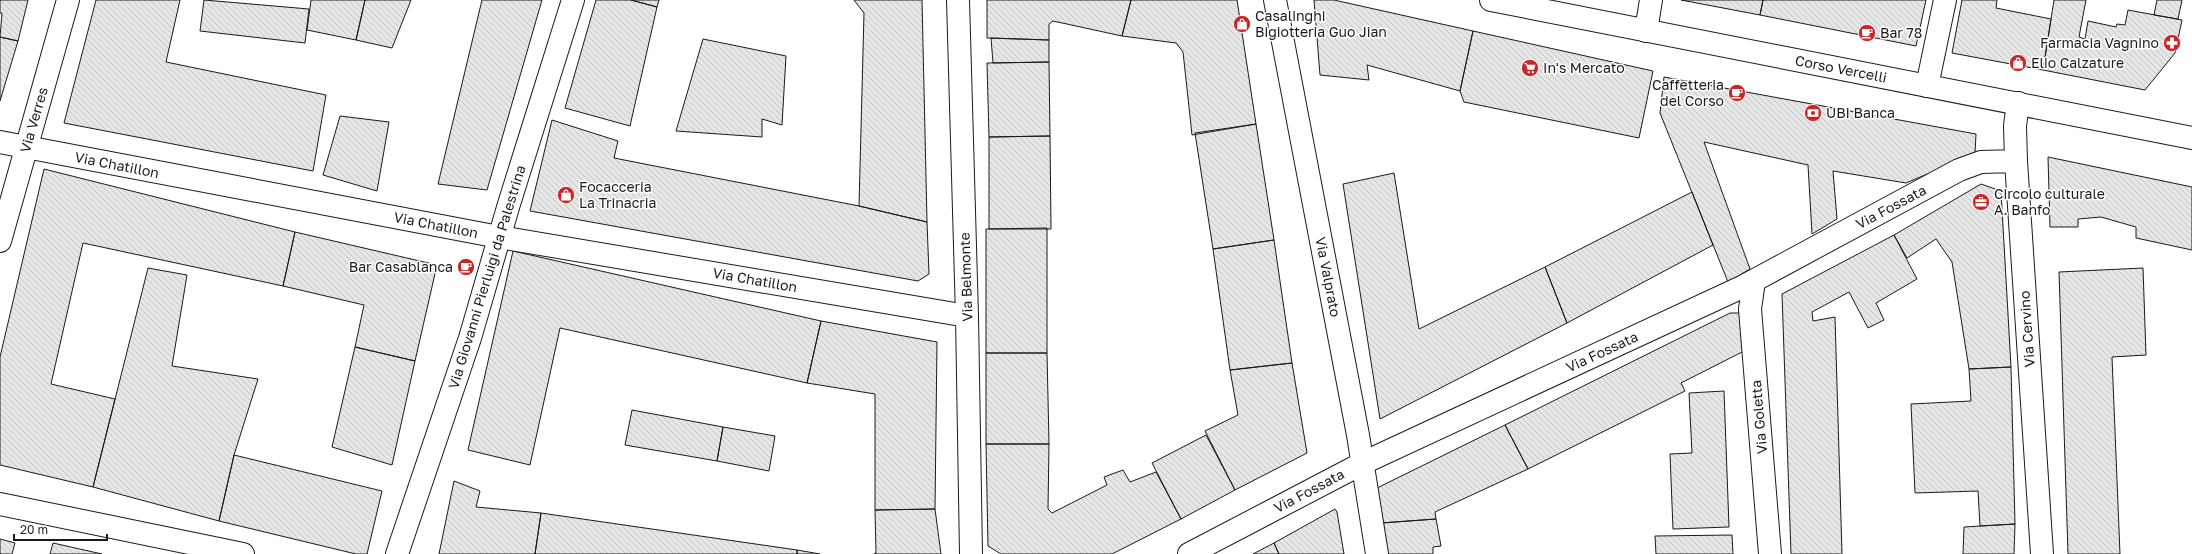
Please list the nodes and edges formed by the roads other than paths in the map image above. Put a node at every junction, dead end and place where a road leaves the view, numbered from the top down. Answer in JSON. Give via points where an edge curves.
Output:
{"nodes":[{"id":1,"x":68,"y":0,"type":"edge"},
{"id":2,"x":573,"y":0,"type":"edge"},
{"id":3,"x":958,"y":0,"type":"edge"},
{"id":4,"x":1275,"y":0,"type":"edge"},
{"id":5,"x":1491,"y":0,"type":"edge"},
{"id":6,"x":1651,"y":0,"type":"edge"},
{"id":7,"x":1945,"y":0,"type":"edge"},
{"id":8,"x":1646,"y":31,"type":"junction"},
{"id":9,"x":1927,"y":86,"type":"junction"},
{"id":10,"x":2018,"y":104,"type":"junction"},
{"id":11,"x":2191,"y":134,"type":"edge"},
{"id":12,"x":0,"y":142,"type":"edge"},
{"id":13,"x":25,"y":148,"type":"junction"},
{"id":14,"x":2016,"y":160,"type":"junction"},
{"id":15,"x":499,"y":237,"type":"junction"},
{"id":16,"x":0,"y":241,"type":"edge"},
{"id":17,"x":1754,"y":281,"type":"junction"},
{"id":18,"x":967,"y":316,"type":"junction"},
{"id":19,"x":1363,"y":463,"type":"junction"},
{"id":20,"x":0,"y":504,"type":"edge"},
{"id":21,"x":243,"y":554,"type":"edge"},
{"id":22,"x":397,"y":554,"type":"edge"},
{"id":23,"x":971,"y":554,"type":"edge"},
{"id":24,"x":1189,"y":554,"type":"edge"},
{"id":25,"x":1377,"y":554,"type":"edge"},
{"id":26,"x":1770,"y":554,"type":"edge"},
{"id":27,"x":2042,"y":554,"type":"edge"}],
"edges":[{"from":1,"to":13,"type":"street","name":"Via Verres"},
{"from":2,"to":15,"type":"street","name":"Via Giovanni Pierluigi da Palestrina"},
{"from":3,"to":18,"type":"street","name":"Via Belmonte"},
{"from":4,"to":19,"type":"street","name":"Via Valprato"},
{"from":5,"to":8,"type":"street","name":"Corso Vercelli"},
{"from":6,"to":8,"type":"street"},
{"from":7,"to":9,"type":"street"},
{"from":8,"to":9,"type":"street","name":"Corso Vercelli"},
{"from":9,"to":10,"type":"street","name":"Corso Vercelli"},
{"from":10,"to":11,"type":"street","name":"Corso Vercelli"},
{"from":10,"to":14,"type":"street","name":"Via Cervino","via":[[2015,126]]},
{"from":12,"to":13,"type":"street","name":"Via Chatillon"},
{"from":13,"to":15,"type":"street","name":"Via Chatillon"},
{"from":13,"to":16,"type":"street","name":"Via Verres"},
{"from":14,"to":17,"type":"street","name":"Via Fossata","via":[[1981,162],[1959,170]]},
{"from":14,"to":27,"type":"street","name":"Via Cervino"},
{"from":15,"to":18,"type":"street","name":"Via Chatillon"},
{"from":15,"to":22,"type":"street","name":"Via Giovanni Pierluigi da Palestrina","via":[[470,338]]},
{"from":17,"to":19,"type":"street","name":"Via Fossata"},
{"from":17,"to":26,"type":"street","name":"Via Goletta","via":[[1750,309]]},
{"from":18,"to":23,"type":"street","name":"Via Belmonte"},
{"from":19,"to":24,"type":"street","name":"Via Fossata"},
{"from":19,"to":25,"type":"street","name":"Via Valprato"},
{"from":20,"to":21,"type":"street"}]}
